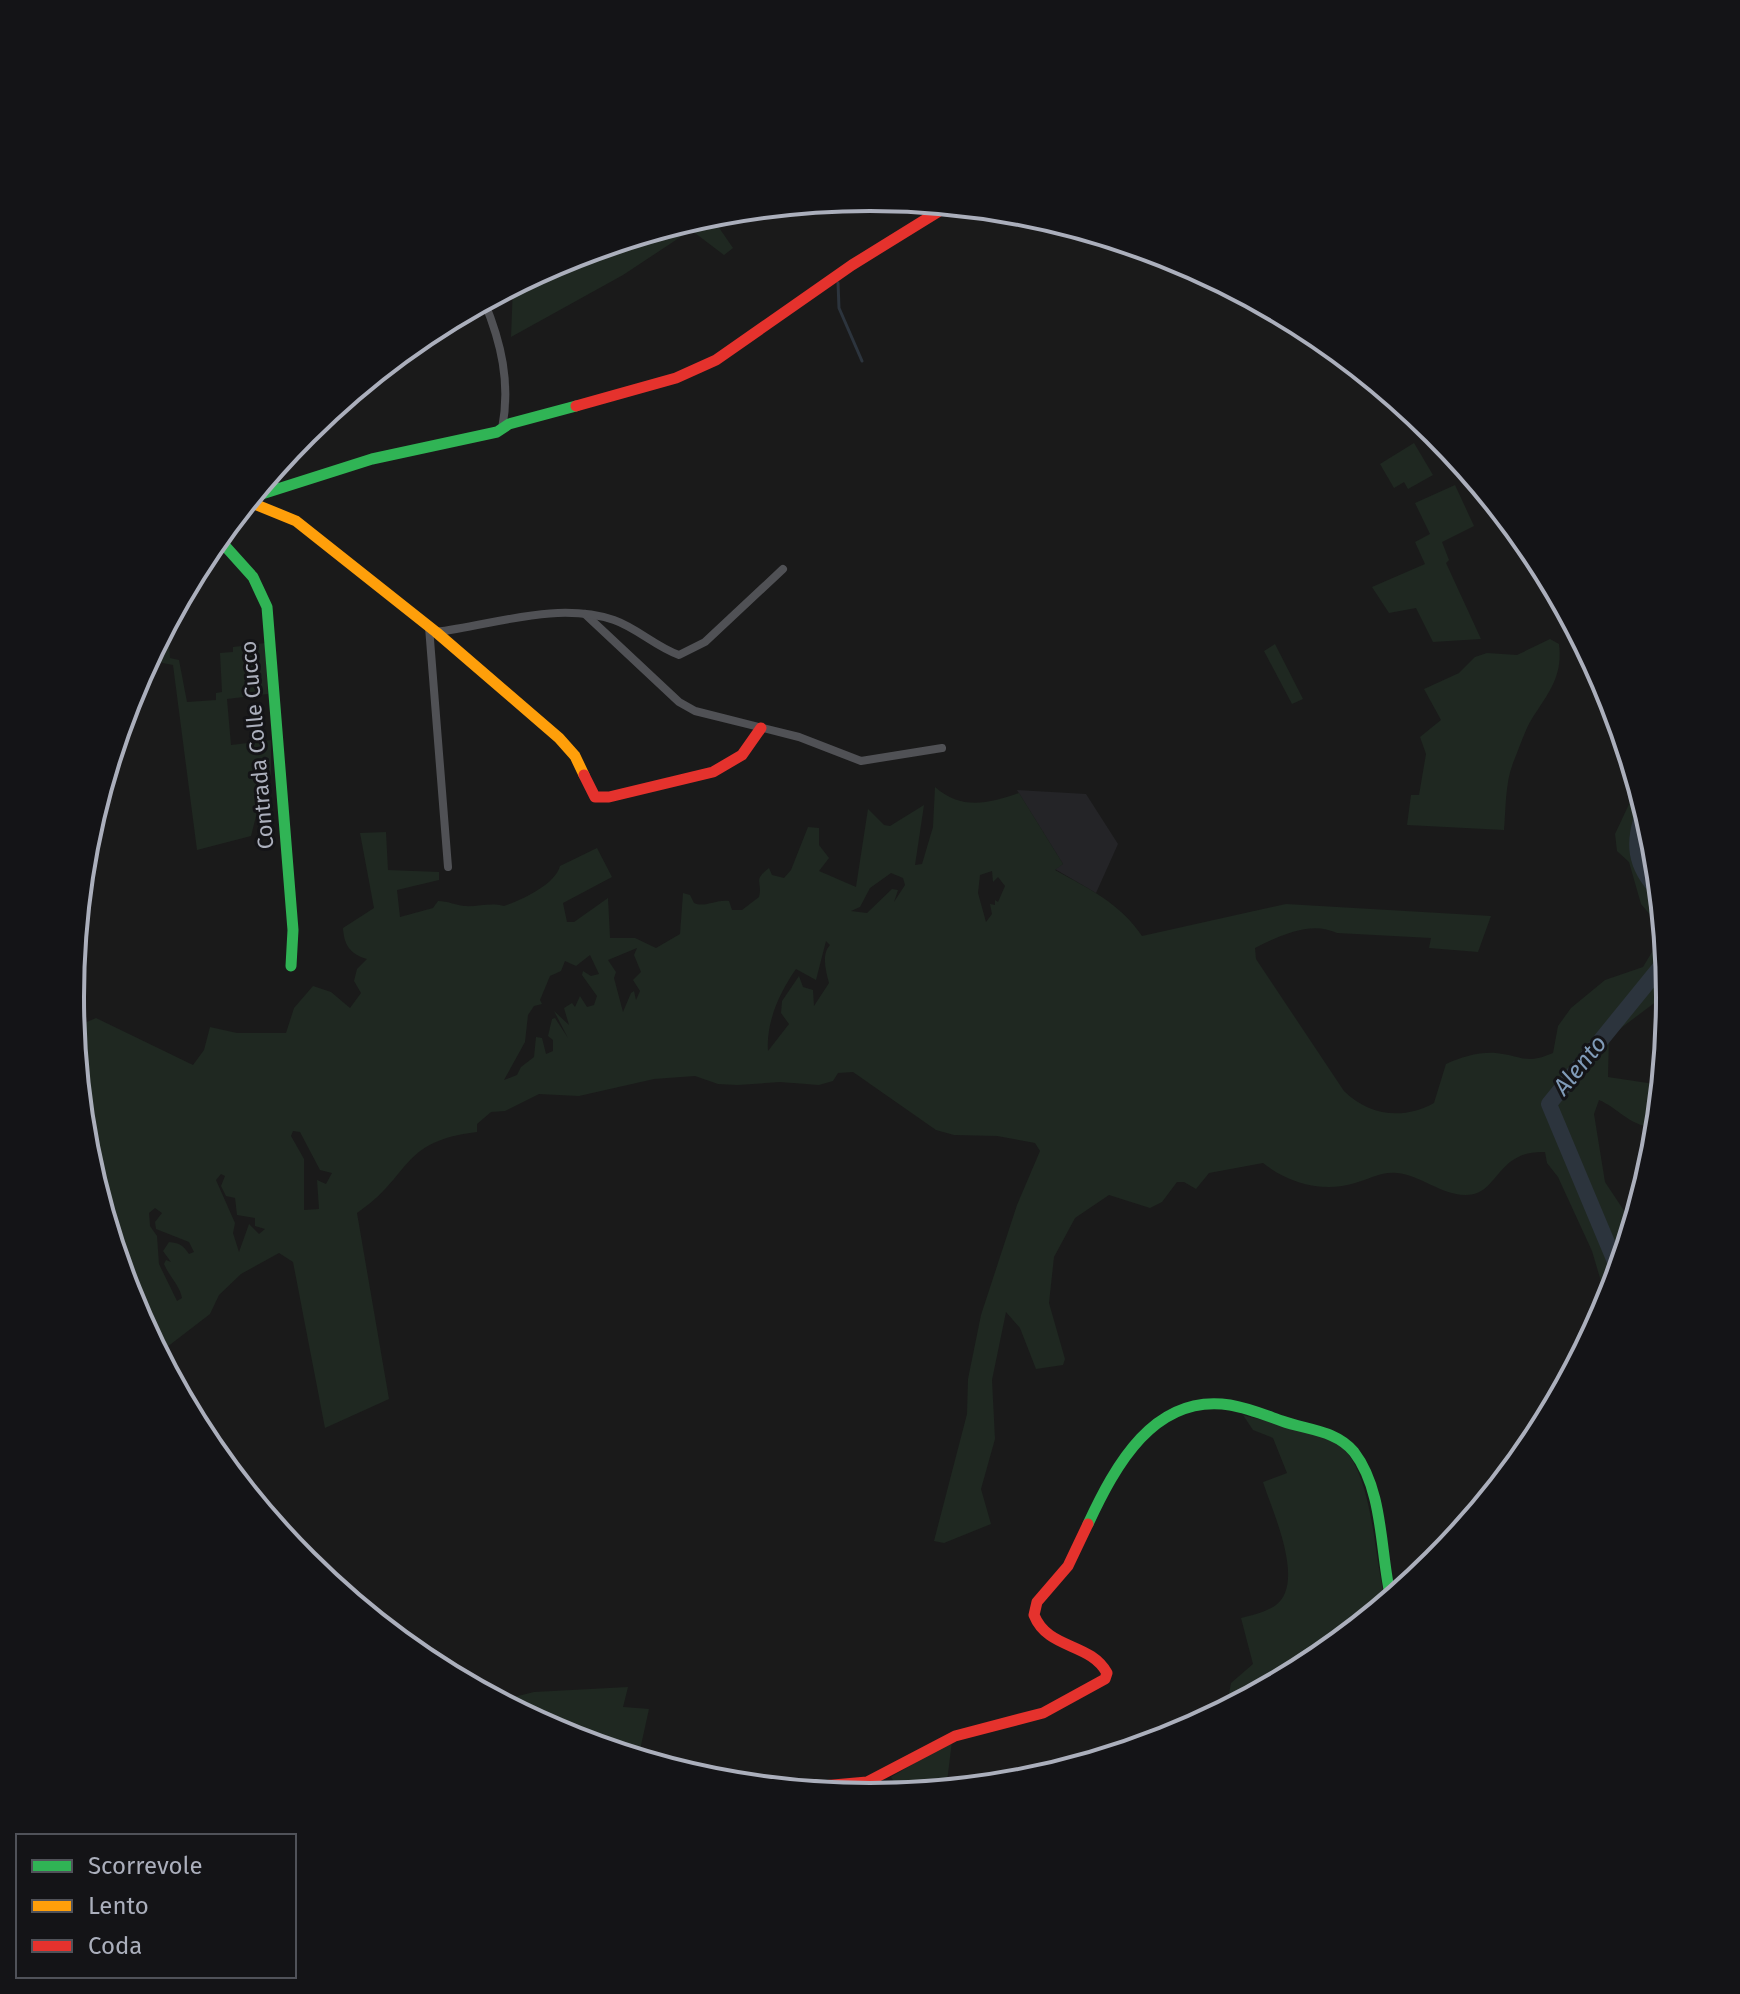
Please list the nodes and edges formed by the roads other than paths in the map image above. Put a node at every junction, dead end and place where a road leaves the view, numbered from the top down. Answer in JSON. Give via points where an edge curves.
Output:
{"nodes":[{"id":1,"x":934,"y":214,"type":"edge"},
{"id":2,"x":488,"y":310,"type":"edge"},
{"id":3,"x":502,"y":429,"type":"junction"},
{"id":4,"x":267,"y":494,"type":"edge"},
{"id":5,"x":258,"y":504,"type":"edge"},
{"id":6,"x":226,"y":546,"type":"edge"},
{"id":7,"x":783,"y":569,"type":"dead end"},
{"id":8,"x":585,"y":614,"type":"junction"},
{"id":9,"x":432,"y":629,"type":"junction"},
{"id":10,"x":761,"y":728,"type":"junction"},
{"id":11,"x":942,"y":748,"type":"dead end"},
{"id":12,"x":448,"y":867,"type":"dead end"},
{"id":13,"x":291,"y":966,"type":"dead end"},
{"id":14,"x":1388,"y":1588,"type":"edge"},
{"id":15,"x":860,"y":1783,"type":"edge"}],
"edges":[{"from":1,"to":3,"type":"street","via":[[716,360],[676,378]]},
{"from":2,"to":3,"type":"street","via":[[505,365]]},
{"from":3,"to":4,"type":"street","via":[[372,459]]},
{"from":5,"to":9,"type":"street","via":[[296,521]]},
{"from":6,"to":13,"type":"street","name":"Contrada Colle Cucco","via":[[262,587],[267,607],[293,930]]},
{"from":7,"to":8,"type":"street","via":[[690,653],[667,651],[613,620]]},
{"from":8,"to":9,"type":"street","via":[[545,612]]},
{"from":8,"to":10,"type":"street","via":[[679,702]]},
{"from":9,"to":10,"type":"street","via":[[559,738],[575,756],[595,797],[713,772],[742,755]]},
{"from":9,"to":12,"type":"street"},
{"from":10,"to":11,"type":"street","via":[[861,761]]},
{"from":14,"to":15,"type":"street","via":[[1380,1532],[1361,1463],[1332,1433],[1248,1409],[1201,1404],[1178,1410],[1137,1438],[1123,1456],[1061,1578],[1035,1607],[1041,1628],[1053,1640],[1100,1660],[1105,1679],[1043,1713],[955,1736]]}]}
